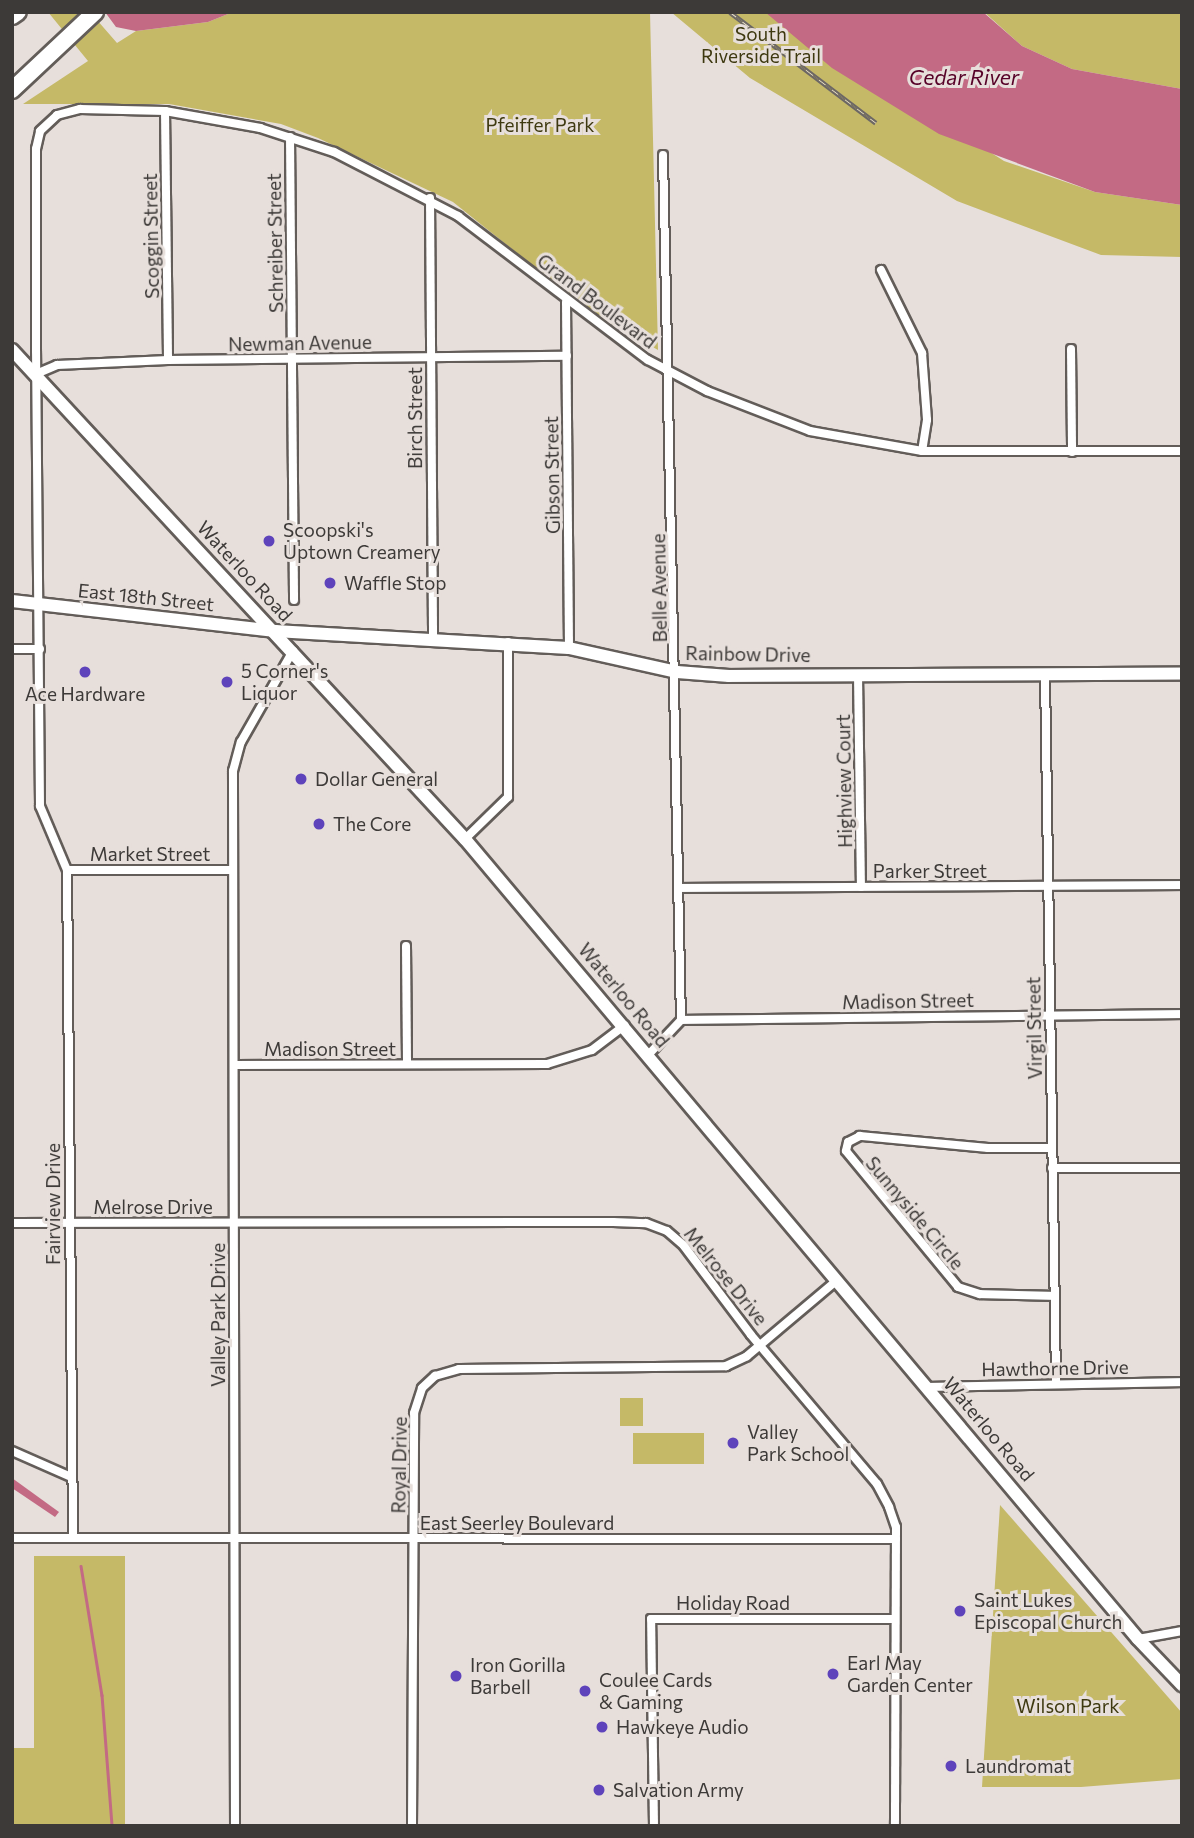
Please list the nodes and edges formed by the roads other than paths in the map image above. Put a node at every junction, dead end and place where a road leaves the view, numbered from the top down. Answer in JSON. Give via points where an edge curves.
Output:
{"nodes":[{"id":1,"x":18,"y":12,"type":"edge"},
{"id":2,"x":95,"y":12,"type":"edge"},
{"id":3,"x":12,"y":16,"type":"edge"},
{"id":4,"x":12,"y":90,"type":"edge"},
{"id":5,"x":165,"y":111,"type":"junction"},
{"id":6,"x":289,"y":137,"type":"junction"},
{"id":7,"x":663,"y":155,"type":"dead end"},
{"id":8,"x":430,"y":198,"type":"junction"},
{"id":9,"x":881,"y":270,"type":"dead end"},
{"id":10,"x":566,"y":302,"type":"junction"},
{"id":11,"x":12,"y":349,"type":"edge"},
{"id":12,"x":1071,"y":349,"type":"dead end"},
{"id":13,"x":567,"y":356,"type":"junction"},
{"id":14,"x":431,"y":358,"type":"junction"},
{"id":15,"x":292,"y":359,"type":"junction"},
{"id":16,"x":168,"y":360,"type":"junction"},
{"id":17,"x":670,"y":373,"type":"junction"},
{"id":18,"x":36,"y":374,"type":"junction"},
{"id":19,"x":922,"y":451,"type":"junction"},
{"id":20,"x":1182,"y":451,"type":"edge"},
{"id":21,"x":1072,"y":452,"type":"junction"},
{"id":22,"x":295,"y":600,"type":"dead end"},
{"id":23,"x":12,"y":601,"type":"edge"},
{"id":24,"x":40,"y":605,"type":"junction"},
{"id":25,"x":275,"y":631,"type":"junction"},
{"id":26,"x":433,"y":639,"type":"junction"},
{"id":27,"x":508,"y":642,"type":"junction"},
{"id":28,"x":569,"y":648,"type":"junction"},
{"id":29,"x":12,"y":649,"type":"edge"},
{"id":30,"x":40,"y":649,"type":"junction"},
{"id":31,"x":293,"y":651,"type":"junction"},
{"id":32,"x":677,"y":672,"type":"junction"},
{"id":33,"x":1045,"y":674,"type":"junction"},
{"id":34,"x":1182,"y":674,"type":"edge"},
{"id":35,"x":858,"y":675,"type":"junction"},
{"id":36,"x":465,"y":839,"type":"junction"},
{"id":37,"x":67,"y":870,"type":"junction"},
{"id":38,"x":233,"y":870,"type":"junction"},
{"id":39,"x":1182,"y":885,"type":"edge"},
{"id":40,"x":1048,"y":886,"type":"junction"},
{"id":41,"x":861,"y":887,"type":"junction"},
{"id":42,"x":679,"y":888,"type":"junction"},
{"id":43,"x":406,"y":946,"type":"dead end"},
{"id":44,"x":1182,"y":1014,"type":"edge"},
{"id":45,"x":1050,"y":1015,"type":"junction"},
{"id":46,"x":681,"y":1020,"type":"junction"},
{"id":47,"x":625,"y":1025,"type":"junction"},
{"id":48,"x":649,"y":1054,"type":"junction"},
{"id":49,"x":407,"y":1064,"type":"junction"},
{"id":50,"x":234,"y":1065,"type":"junction"},
{"id":51,"x":1052,"y":1148,"type":"junction"},
{"id":52,"x":1052,"y":1168,"type":"junction"},
{"id":53,"x":1182,"y":1168,"type":"edge"},
{"id":54,"x":12,"y":1223,"type":"edge"},
{"id":55,"x":69,"y":1223,"type":"junction"},
{"id":56,"x":234,"y":1223,"type":"junction"},
{"id":57,"x":836,"y":1281,"type":"junction"},
{"id":58,"x":1054,"y":1296,"type":"junction"},
{"id":59,"x":761,"y":1342,"type":"junction"},
{"id":60,"x":1056,"y":1382,"type":"junction"},
{"id":61,"x":1182,"y":1382,"type":"edge"},
{"id":62,"x":930,"y":1387,"type":"junction"},
{"id":63,"x":12,"y":1451,"type":"edge"},
{"id":64,"x":71,"y":1476,"type":"junction"},
{"id":65,"x":12,"y":1538,"type":"edge"},
{"id":66,"x":73,"y":1538,"type":"junction"},
{"id":67,"x":414,"y":1539,"type":"junction"},
{"id":68,"x":896,"y":1539,"type":"junction"},
{"id":69,"x":235,"y":1540,"type":"junction"},
{"id":70,"x":895,"y":1619,"type":"junction"},
{"id":71,"x":1182,"y":1631,"type":"edge"},
{"id":72,"x":1138,"y":1639,"type":"junction"},
{"id":73,"x":1182,"y":1685,"type":"edge"},
{"id":74,"x":235,"y":1826,"type":"edge"},
{"id":75,"x":412,"y":1826,"type":"edge"},
{"id":76,"x":654,"y":1826,"type":"edge"},
{"id":77,"x":895,"y":1826,"type":"edge"}],
"edges":[{"from":1,"to":3,"type":"highway"},
{"from":2,"to":4,"type":"highway"},
{"from":5,"to":6,"type":"street","name":"Grand Boulevard"},
{"from":5,"to":16,"type":"street","name":"Scoggin Street"},
{"from":5,"to":18,"type":"street","name":"Grand Boulevard","via":[[80,109],[57,115],[40,131],[36,149]]},
{"from":6,"to":8,"type":"street","name":"Grand Boulevard","via":[[369,167]]},
{"from":6,"to":15,"type":"street","name":"Schreiber Street"},
{"from":7,"to":17,"type":"street","name":"Belle Avenue"},
{"from":8,"to":10,"type":"street","name":"Grand Boulevard","via":[[487,236]]},
{"from":8,"to":14,"type":"street","name":"Birch Street"},
{"from":9,"to":19,"type":"street","via":[[922,353],[927,419]]},
{"from":10,"to":13,"type":"street","name":"Gibson Street"},
{"from":10,"to":17,"type":"street","name":"Grand Boulevard","via":[[621,344]]},
{"from":11,"to":18,"type":"main road","name":"Waterloo Road"},
{"from":12,"to":21,"type":"street"},
{"from":13,"to":14,"type":"street","name":"Newman Avenue"},
{"from":13,"to":28,"type":"street","name":"Gibson Street"},
{"from":14,"to":15,"type":"street","name":"Newman Avenue"},
{"from":14,"to":26,"type":"street","name":"Birch Street"},
{"from":15,"to":16,"type":"street","name":"Newman Avenue"},
{"from":15,"to":22,"type":"street","name":"Schreiber Street"},
{"from":16,"to":18,"type":"street","name":"Newman Avenue","via":[[57,365]]},
{"from":17,"to":19,"type":"street","name":"Grand Boulevard","via":[[799,427]]},
{"from":17,"to":32,"type":"street","name":"Belle Avenue"},
{"from":18,"to":24,"type":"street"},
{"from":18,"to":25,"type":"main road","name":"Waterloo Road"},
{"from":19,"to":21,"type":"street","name":"Grand Boulevard"},
{"from":20,"to":21,"type":"street","name":"Grand Boulevard"},
{"from":23,"to":24,"type":"main road","name":"East 18th Street"},
{"from":24,"to":25,"type":"main road","name":"East 18th Street"},
{"from":24,"to":30,"type":"street"},
{"from":25,"to":26,"type":"main road","name":"Rainbow Drive"},
{"from":25,"to":31,"type":"main road","name":"Waterloo Road"},
{"from":26,"to":27,"type":"main road","name":"Rainbow Drive"},
{"from":27,"to":28,"type":"main road","name":"Rainbow Drive"},
{"from":27,"to":36,"type":"street","via":[[508,797]]},
{"from":28,"to":32,"type":"main road","name":"Rainbow Drive"},
{"from":29,"to":30,"type":"street"},
{"from":30,"to":37,"type":"street","via":[[40,806]]},
{"from":31,"to":36,"type":"main road","name":"Waterloo Road"},
{"from":31,"to":38,"type":"street","name":"Valley Park Drive","via":[[235,756]]},
{"from":32,"to":35,"type":"main road","name":"Rainbow Drive"},
{"from":32,"to":42,"type":"street","name":"Belle Avenue"},
{"from":33,"to":34,"type":"main road","name":"Rainbow Drive"},
{"from":33,"to":35,"type":"main road","name":"Rainbow Drive"},
{"from":33,"to":40,"type":"street","name":"Virgil Street"},
{"from":35,"to":41,"type":"street","name":"Highview Court"},
{"from":36,"to":47,"type":"main road","name":"Waterloo Road"},
{"from":37,"to":38,"type":"street","name":"Market Street"},
{"from":37,"to":55,"type":"street","name":"Fairview Drive"},
{"from":38,"to":50,"type":"street","name":"Valley Park Drive"},
{"from":39,"to":40,"type":"street","name":"Parker Street"},
{"from":40,"to":41,"type":"street","name":"Parker Street"},
{"from":40,"to":45,"type":"street","name":"Virgil Street"},
{"from":41,"to":42,"type":"street","name":"Parker Street"},
{"from":42,"to":46,"type":"street","name":"Belle Avenue"},
{"from":43,"to":49,"type":"street"},
{"from":44,"to":45,"type":"street","name":"Madison Street"},
{"from":45,"to":46,"type":"street","name":"Madison Street"},
{"from":45,"to":51,"type":"street","name":"Virgil Street"},
{"from":46,"to":48,"type":"street"},
{"from":47,"to":48,"type":"main road","name":"Waterloo Road"},
{"from":47,"to":49,"type":"street","name":"Madison Street","via":[[599,1047],[562,1062]]},
{"from":48,"to":57,"type":"main road","name":"Waterloo Road"},
{"from":49,"to":50,"type":"street","name":"Madison Street"},
{"from":50,"to":56,"type":"street","name":"Valley Park Drive"},
{"from":51,"to":52,"type":"street","name":"Virgil Street"},
{"from":51,"to":58,"type":"street","name":"Sunnyside Circle","via":[[988,1148],[860,1136],[851,1139],[846,1151],[958,1287],[979,1294]]},
{"from":52,"to":53,"type":"street"},
{"from":52,"to":58,"type":"street","name":"Virgil Street"},
{"from":54,"to":55,"type":"street","name":"Melrose Drive"},
{"from":55,"to":56,"type":"street","name":"Melrose Drive"},
{"from":55,"to":64,"type":"street","name":"Fairview Drive"},
{"from":56,"to":59,"type":"street","name":"Melrose Drive","via":[[646,1223],[667,1231],[684,1246]]},
{"from":56,"to":69,"type":"street","name":"Valley Park Drive"},
{"from":57,"to":59,"type":"street","name":"Royal Drive"},
{"from":57,"to":62,"type":"main road","name":"Waterloo Road"},
{"from":58,"to":60,"type":"street","name":"Virgil Street"},
{"from":59,"to":67,"type":"street","name":"Royal Drive","via":[[737,1362],[714,1369],[459,1369],[435,1376],[422,1388],[415,1405]]},
{"from":59,"to":68,"type":"street","name":"Melrose Drive","via":[[877,1484],[890,1507]]},
{"from":60,"to":61,"type":"street","name":"Hawthorne Drive"},
{"from":60,"to":62,"type":"street","name":"Hawthorne Drive"},
{"from":62,"to":72,"type":"main road","name":"Waterloo Road"},
{"from":63,"to":64,"type":"street"},
{"from":64,"to":66,"type":"street","name":"Fairview Drive"},
{"from":65,"to":66,"type":"street","name":"East Seerley Boulevard"},
{"from":66,"to":69,"type":"street","name":"East Seerley Boulevard"},
{"from":67,"to":68,"type":"street","name":"East Seerley Boulevard"},
{"from":67,"to":69,"type":"street","name":"East Seerley Boulevard"},
{"from":67,"to":75,"type":"street","name":"Royal Drive"},
{"from":68,"to":70,"type":"street","name":"Melrose Drive"},
{"from":69,"to":74,"type":"street","name":"Valley Park Drive"},
{"from":70,"to":76,"type":"street","name":"Holiday Road","via":[[651,1619]]},
{"from":70,"to":77,"type":"street","name":"Melrose Drive"},
{"from":71,"to":72,"type":"street"},
{"from":72,"to":73,"type":"main road","name":"Waterloo Road"}]}
